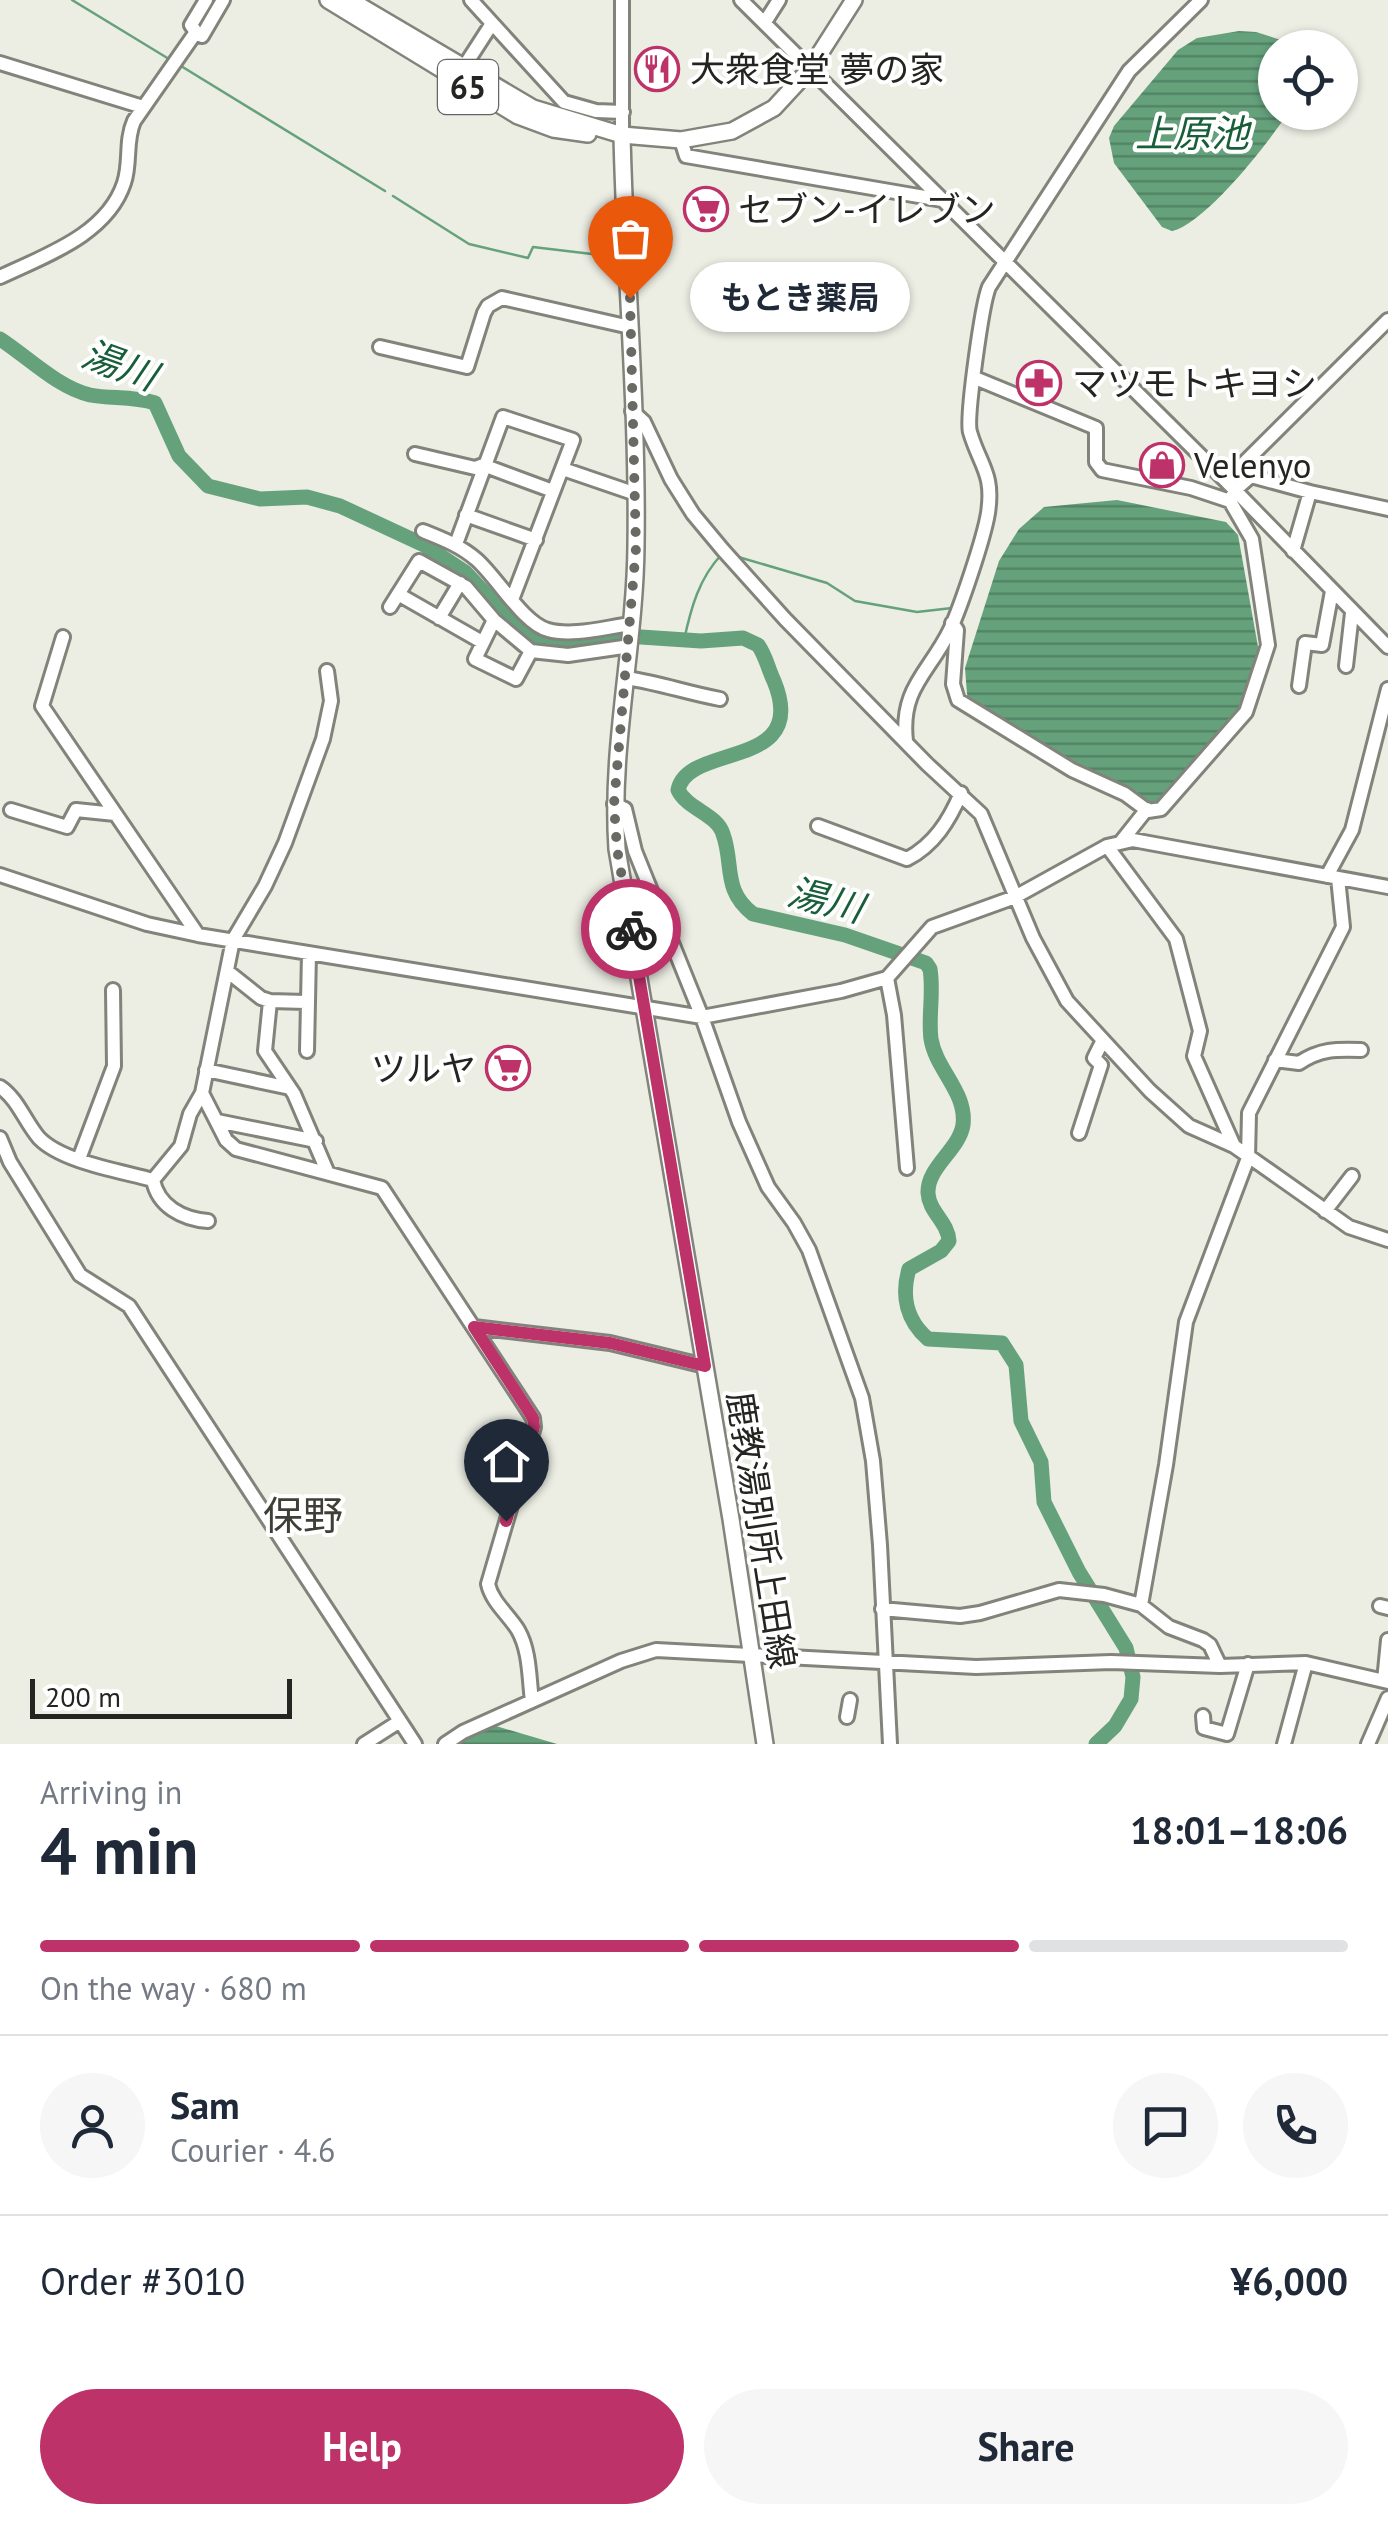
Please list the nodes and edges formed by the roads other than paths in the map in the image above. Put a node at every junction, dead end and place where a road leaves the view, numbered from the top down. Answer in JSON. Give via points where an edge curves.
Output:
{"nodes":[{"id":1,"x":206,"y":0,"type":"edge"},
{"id":2,"x":219,"y":0,"type":"edge"},
{"id":3,"x":328,"y":0,"type":"edge"},
{"id":4,"x":350,"y":0,"type":"edge"},
{"id":5,"x":471,"y":0,"type":"edge"},
{"id":6,"x":622,"y":0,"type":"edge"},
{"id":7,"x":741,"y":0,"type":"edge"},
{"id":8,"x":779,"y":0,"type":"edge"},
{"id":9,"x":854,"y":0,"type":"edge"},
{"id":10,"x":1201,"y":0,"type":"edge"},
{"id":11,"x":765,"y":22,"type":"junction"},
{"id":12,"x":491,"y":24,"type":"junction"},
{"id":13,"x":196,"y":32,"type":"junction"},
{"id":14,"x":0,"y":62,"type":"edge"},
{"id":15,"x":810,"y":69,"type":"junction"},
{"id":16,"x":460,"y":73,"type":"junction"},
{"id":17,"x":142,"y":107,"type":"junction"},
{"id":18,"x":623,"y":112,"type":"junction"},
{"id":19,"x":622,"y":135,"type":"junction"},
{"id":20,"x":682,"y":140,"type":"junction"},
{"id":21,"x":942,"y":200,"type":"junction"},
{"id":22,"x":1007,"y":262,"type":"junction"},
{"id":23,"x":0,"y":276,"type":"edge"},
{"id":24,"x":1388,"y":320,"type":"edge"},
{"id":25,"x":630,"y":327,"type":"junction"},
{"id":26,"x":380,"y":347,"type":"dead end"},
{"id":27,"x":975,"y":378,"type":"junction"},
{"id":28,"x":632,"y":411,"type":"junction"},
{"id":29,"x":416,"y":454,"type":"dead end"},
{"id":30,"x":483,"y":465,"type":"junction"},
{"id":31,"x":563,"y":469,"type":"junction"},
{"id":32,"x":553,"y":490,"type":"junction"},
{"id":33,"x":1230,"y":490,"type":"junction"},
{"id":34,"x":1310,"y":492,"type":"junction"},
{"id":35,"x":636,"y":494,"type":"junction"},
{"id":36,"x":1388,"y":509,"type":"edge"},
{"id":37,"x":466,"y":515,"type":"junction"},
{"id":38,"x":424,"y":531,"type":"dead end"},
{"id":39,"x":536,"y":540,"type":"junction"},
{"id":40,"x":456,"y":544,"type":"junction"},
{"id":41,"x":1293,"y":551,"type":"junction"},
{"id":42,"x":460,"y":583,"type":"junction"},
{"id":43,"x":1332,"y":591,"type":"junction"},
{"id":44,"x":398,"y":594,"type":"junction"},
{"id":45,"x":513,"y":597,"type":"junction"},
{"id":46,"x":390,"y":607,"type":"dead end"},
{"id":47,"x":1352,"y":614,"type":"junction"},
{"id":48,"x":439,"y":618,"type":"junction"},
{"id":49,"x":494,"y":620,"type":"junction"},
{"id":50,"x":952,"y":623,"type":"junction"},
{"id":51,"x":631,"y":635,"type":"junction"},
{"id":52,"x":63,"y":637,"type":"dead end"},
{"id":53,"x":482,"y":642,"type":"junction"},
{"id":54,"x":1388,"y":647,"type":"edge"},
{"id":55,"x":531,"y":650,"type":"junction"},
{"id":56,"x":1346,"y":666,"type":"dead end"},
{"id":57,"x":326,"y":671,"type":"dead end"},
{"id":58,"x":626,"y":678,"type":"junction"},
{"id":59,"x":1299,"y":686,"type":"dead end"},
{"id":60,"x":1388,"y":689,"type":"edge"},
{"id":61,"x":720,"y":699,"type":"dead end"},
{"id":62,"x":906,"y":741,"type":"junction"},
{"id":63,"x":961,"y":793,"type":"junction"},
{"id":64,"x":614,"y":804,"type":"junction"},
{"id":65,"x":11,"y":810,"type":"dead end"},
{"id":66,"x":1146,"y":810,"type":"junction"},
{"id":67,"x":116,"y":814,"type":"junction"},
{"id":68,"x":818,"y":826,"type":"dead end"},
{"id":69,"x":1113,"y":845,"type":"junction"},
{"id":70,"x":0,"y":875,"type":"edge"},
{"id":71,"x":1332,"y":877,"type":"junction"},
{"id":72,"x":1388,"y":888,"type":"edge"},
{"id":73,"x":1015,"y":898,"type":"junction"},
{"id":74,"x":198,"y":935,"type":"junction"},
{"id":75,"x":233,"y":940,"type":"junction"},
{"id":76,"x":308,"y":953,"type":"junction"},
{"id":77,"x":227,"y":972,"type":"junction"},
{"id":78,"x":887,"y":978,"type":"junction"},
{"id":79,"x":113,"y":990,"type":"dead end"},
{"id":80,"x":270,"y":1001,"type":"junction"},
{"id":81,"x":306,"y":1002,"type":"junction"},
{"id":82,"x":644,"y":1007,"type":"junction"},
{"id":83,"x":702,"y":1016,"type":"junction"},
{"id":84,"x":1104,"y":1040,"type":"junction"},
{"id":85,"x":1361,"y":1050,"type":"dead end"},
{"id":86,"x":307,"y":1051,"type":"dead end"},
{"id":87,"x":1276,"y":1060,"type":"junction"},
{"id":88,"x":206,"y":1070,"type":"junction"},
{"id":89,"x":0,"y":1087,"type":"edge"},
{"id":90,"x":290,"y":1088,"type":"junction"},
{"id":91,"x":202,"y":1093,"type":"junction"},
{"id":92,"x":217,"y":1121,"type":"junction"},
{"id":93,"x":1078,"y":1133,"type":"dead end"},
{"id":94,"x":0,"y":1138,"type":"edge"},
{"id":95,"x":316,"y":1141,"type":"junction"},
{"id":96,"x":1234,"y":1146,"type":"junction"},
{"id":97,"x":1248,"y":1158,"type":"junction"},
{"id":98,"x":79,"y":1160,"type":"junction"},
{"id":99,"x":908,"y":1168,"type":"dead end"},
{"id":100,"x":327,"y":1172,"type":"junction"},
{"id":101,"x":1352,"y":1176,"type":"dead end"},
{"id":102,"x":153,"y":1180,"type":"junction"},
{"id":103,"x":1325,"y":1212,"type":"junction"},
{"id":104,"x":208,"y":1221,"type":"dead end"},
{"id":105,"x":1387,"y":1236,"type":"edge"},
{"id":106,"x":474,"y":1327,"type":"junction"},
{"id":107,"x":705,"y":1366,"type":"junction"},
{"id":108,"x":1141,"y":1605,"type":"junction"},
{"id":109,"x":882,"y":1609,"type":"junction"},
{"id":110,"x":1388,"y":1640,"type":"edge"},
{"id":111,"x":752,"y":1653,"type":"junction"},
{"id":112,"x":886,"y":1660,"type":"junction"},
{"id":113,"x":1306,"y":1663,"type":"junction"},
{"id":114,"x":1248,"y":1664,"type":"junction"},
{"id":115,"x":1220,"y":1666,"type":"junction"},
{"id":116,"x":1386,"y":1681,"type":"edge"},
{"id":117,"x":1388,"y":1698,"type":"edge"},
{"id":118,"x":850,"y":1700,"type":"dead end"},
{"id":119,"x":532,"y":1701,"type":"junction"},
{"id":120,"x":1203,"y":1716,"type":"dead end"},
{"id":121,"x":847,"y":1717,"type":"dead end"},
{"id":122,"x":400,"y":1720,"type":"junction"},
{"id":123,"x":1371,"y":1742,"type":"edge"},
{"id":124,"x":364,"y":1744,"type":"edge"},
{"id":125,"x":415,"y":1744,"type":"edge"},
{"id":126,"x":445,"y":1744,"type":"edge"},
{"id":127,"x":765,"y":1744,"type":"edge"},
{"id":128,"x":890,"y":1744,"type":"edge"},
{"id":129,"x":1284,"y":1744,"type":"edge"}],
"edges":[{"from":1,"to":13,"type":"street","via":[[192,25]]},
{"from":2,"to":13,"type":"street","via":[[202,36]]},
{"from":3,"to":16,"type":"main road","number":"65"},
{"from":4,"to":16,"type":"main road","number":"65"},
{"from":5,"to":12,"type":"street"},
{"from":6,"to":18,"type":"street"},
{"from":7,"to":11,"type":"street"},
{"from":8,"to":11,"type":"street"},
{"from":9,"to":15,"type":"main road","number":"65"},
{"from":10,"to":22,"type":"street","via":[[1129,71]]},
{"from":11,"to":15,"type":"street"},
{"from":12,"to":16,"type":"street"},
{"from":12,"to":18,"type":"street","via":[[564,102]]},
{"from":13,"to":17,"type":"street"},
{"from":14,"to":17,"type":"street"},
{"from":15,"to":20,"type":"main road","number":"65","via":[[774,108],[748,124]]},
{"from":15,"to":21,"type":"street"},
{"from":16,"to":19,"type":"main road","number":"65","via":[[508,111],[543,126]]},
{"from":17,"to":23,"type":"street","via":[[130,130],[122,190],[95,226]]},
{"from":18,"to":19,"type":"street"},
{"from":19,"to":20,"type":"main road","number":"65"},
{"from":19,"to":25,"type":"main road","name":"鹿教湯別所上田線"},
{"from":20,"to":21,"type":"street","via":[[686,156]]},
{"from":21,"to":22,"type":"street"},
{"from":22,"to":27,"type":"street","via":[[984,298]]},
{"from":22,"to":33,"type":"street"},
{"from":24,"to":33,"type":"street"},
{"from":25,"to":26,"type":"street","via":[[502,298],[484,313],[467,367]]},
{"from":25,"to":28,"type":"main road","name":"鹿教湯別所上田線"},
{"from":27,"to":33,"type":"street","via":[[1096,428],[1102,470]]},
{"from":27,"to":50,"type":"street","via":[[970,427],[990,478],[988,514]]},
{"from":28,"to":35,"type":"main road","name":"鹿教湯別所上田線"},
{"from":28,"to":62,"type":"street","via":[[723,550]]},
{"from":29,"to":30,"type":"street"},
{"from":30,"to":31,"type":"street","via":[[503,417],[574,440]]},
{"from":30,"to":32,"type":"street"},
{"from":30,"to":37,"type":"street"},
{"from":31,"to":32,"type":"street"},
{"from":31,"to":35,"type":"street"},
{"from":32,"to":39,"type":"street"},
{"from":33,"to":34,"type":"street","via":[[1251,476]]},
{"from":33,"to":41,"type":"street"},
{"from":33,"to":66,"type":"street","via":[[1252,539],[1266,659],[1246,712],[1161,809]]},
{"from":34,"to":36,"type":"street"},
{"from":34,"to":41,"type":"street"},
{"from":35,"to":51,"type":"main road","name":"鹿教湯別所上田線"},
{"from":37,"to":39,"type":"street"},
{"from":37,"to":40,"type":"street"},
{"from":38,"to":40,"type":"street"},
{"from":39,"to":45,"type":"street"},
{"from":40,"to":45,"type":"street"},
{"from":41,"to":43,"type":"street"},
{"from":42,"to":44,"type":"street","via":[[419,561]]},
{"from":42,"to":48,"type":"street"},
{"from":42,"to":49,"type":"street"},
{"from":43,"to":47,"type":"street"},
{"from":43,"to":59,"type":"street","via":[[1322,645],[1305,643]]},
{"from":44,"to":46,"type":"street"},
{"from":44,"to":48,"type":"street"},
{"from":45,"to":51,"type":"street","via":[[524,617],[544,630]]},
{"from":47,"to":54,"type":"street"},
{"from":47,"to":56,"type":"street"},
{"from":48,"to":53,"type":"street"},
{"from":49,"to":53,"type":"street"},
{"from":49,"to":55,"type":"street"},
{"from":50,"to":62,"type":"street","via":[[907,700]]},
{"from":50,"to":66,"type":"street","via":[[958,700]]},
{"from":51,"to":55,"type":"street","via":[[568,655]]},
{"from":51,"to":58,"type":"main road","name":"鹿教湯別所上田線"},
{"from":52,"to":67,"type":"street","via":[[42,706]]},
{"from":53,"to":55,"type":"street","via":[[475,659],[516,679]]},
{"from":57,"to":75,"type":"street","via":[[324,739],[285,843]]},
{"from":58,"to":61,"type":"street"},
{"from":58,"to":64,"type":"main road","name":"鹿教湯別所上田線"},
{"from":60,"to":71,"type":"street","via":[[1352,830]]},
{"from":62,"to":63,"type":"street"},
{"from":63,"to":68,"type":"street","via":[[950,820],[907,859]]},
{"from":63,"to":73,"type":"street","via":[[987,824]]},
{"from":64,"to":82,"type":"main road","name":"鹿教湯別所上田線"},
{"from":64,"to":83,"type":"street","via":[[625,809]]},
{"from":65,"to":67,"type":"street","via":[[68,827],[76,810]]},
{"from":66,"to":69,"type":"street"},
{"from":67,"to":74,"type":"street"},
{"from":69,"to":71,"type":"street","via":[[1133,840]]},
{"from":69,"to":73,"type":"street"},
{"from":69,"to":96,"type":"street","via":[[1176,939],[1200,1031],[1194,1056]]},
{"from":70,"to":74,"type":"street"},
{"from":71,"to":72,"type":"street"},
{"from":71,"to":87,"type":"street","via":[[1343,926]]},
{"from":73,"to":78,"type":"street","via":[[932,927]]},
{"from":73,"to":84,"type":"street","via":[[1067,1001]]},
{"from":74,"to":75,"type":"street"},
{"from":75,"to":76,"type":"street"},
{"from":75,"to":77,"type":"street"},
{"from":76,"to":81,"type":"street"},
{"from":76,"to":82,"type":"street"},
{"from":77,"to":80,"type":"street"},
{"from":77,"to":88,"type":"street"},
{"from":78,"to":83,"type":"street"},
{"from":78,"to":99,"type":"street"},
{"from":79,"to":98,"type":"street","via":[[114,1066]]},
{"from":80,"to":81,"type":"street"},
{"from":80,"to":90,"type":"street","via":[[265,1051]]},
{"from":81,"to":86,"type":"street"},
{"from":82,"to":83,"type":"street"},
{"from":82,"to":107,"type":"main road","name":"鹿教湯別所上田線"},
{"from":83,"to":109,"type":"street","via":[[758,1166],[809,1250],[862,1398],[873,1461]]},
{"from":84,"to":93,"type":"street"},
{"from":84,"to":96,"type":"street","via":[[1190,1126]]},
{"from":85,"to":87,"type":"street","via":[[1331,1048],[1300,1063]]},
{"from":87,"to":97,"type":"street","via":[[1249,1113]]},
{"from":88,"to":90,"type":"street"},
{"from":88,"to":91,"type":"street"},
{"from":89,"to":98,"type":"street","via":[[38,1137]]},
{"from":90,"to":95,"type":"street"},
{"from":91,"to":92,"type":"street"},
{"from":91,"to":102,"type":"street","via":[[181,1146]]},
{"from":92,"to":95,"type":"street"},
{"from":92,"to":100,"type":"street","via":[[236,1149]]},
{"from":94,"to":122,"type":"street","via":[[80,1275],[129,1306]]},
{"from":95,"to":100,"type":"street"},
{"from":96,"to":97,"type":"street"},
{"from":97,"to":103,"type":"street"},
{"from":97,"to":108,"type":"street","via":[[1186,1322]]},
{"from":98,"to":102,"type":"street"},
{"from":100,"to":106,"type":"street","via":[[382,1188]]},
{"from":101,"to":103,"type":"street"},
{"from":102,"to":104,"type":"street","via":[[156,1194],[178,1213]]},
{"from":103,"to":105,"type":"street","via":[[1349,1227]]},
{"from":106,"to":107,"type":"street","via":[[610,1343]]},
{"from":106,"to":119,"type":"street","via":[[533,1418],[488,1584],[519,1632]]},
{"from":107,"to":111,"type":"main road","name":"鹿教湯別所上田線"},
{"from":108,"to":109,"type":"street","via":[[1058,1590],[960,1616]]},
{"from":108,"to":115,"type":"street","via":[[1210,1645]]},
{"from":109,"to":112,"type":"street"},
{"from":110,"to":116,"type":"street"},
{"from":111,"to":112,"type":"street"},
{"from":111,"to":119,"type":"street","via":[[644,1651]]},
{"from":111,"to":127,"type":"main road","name":"鹿教湯別所上田線"},
{"from":112,"to":115,"type":"street","via":[[976,1667]]},
{"from":112,"to":128,"type":"street"},
{"from":113,"to":114,"type":"street"},
{"from":113,"to":116,"type":"street"},
{"from":113,"to":129,"type":"street"},
{"from":114,"to":115,"type":"street"},
{"from":114,"to":120,"type":"street","via":[[1227,1734],[1204,1728]]},
{"from":117,"to":123,"type":"street"},
{"from":118,"to":121,"type":"street"},
{"from":119,"to":126,"type":"street"},
{"from":122,"to":124,"type":"street"},
{"from":122,"to":125,"type":"street"}]}
